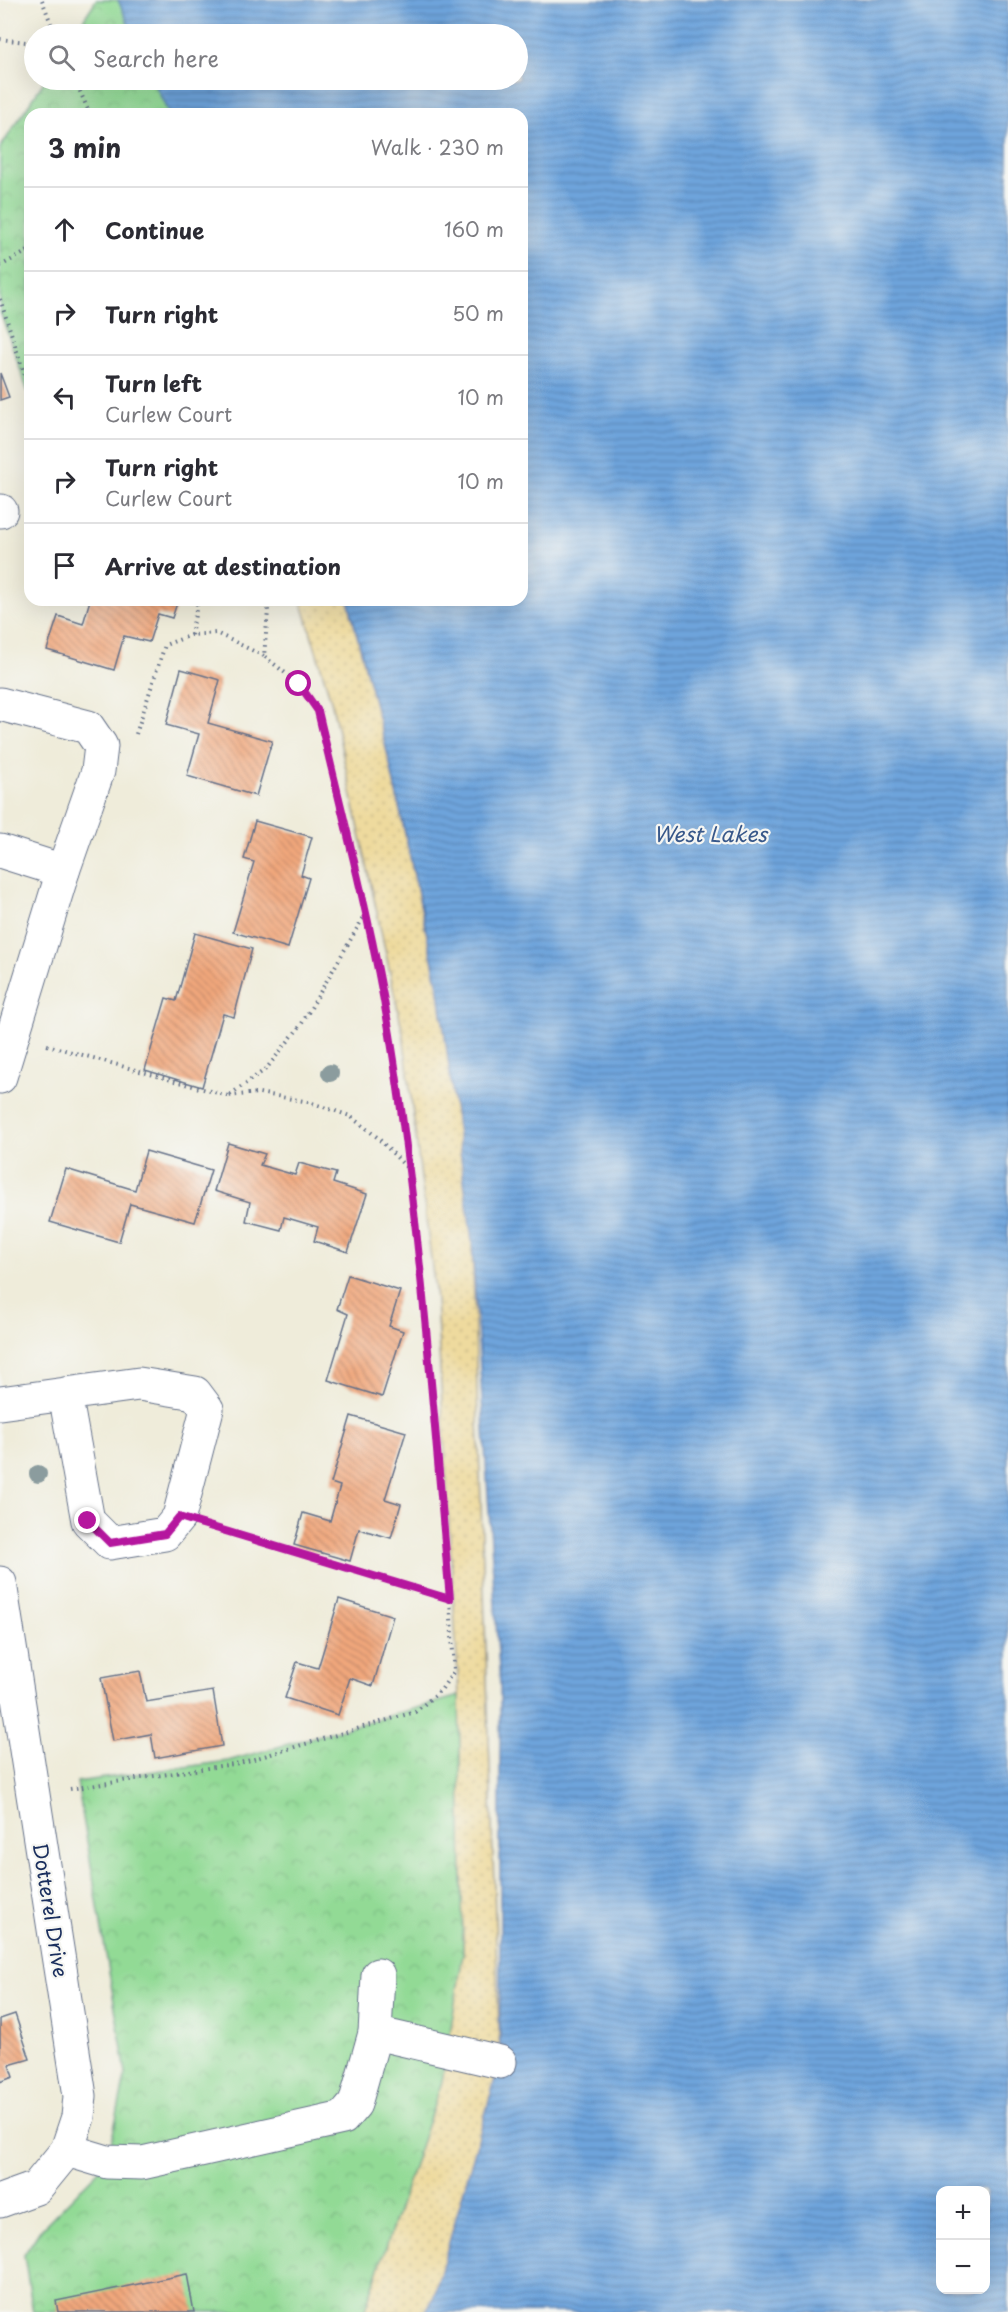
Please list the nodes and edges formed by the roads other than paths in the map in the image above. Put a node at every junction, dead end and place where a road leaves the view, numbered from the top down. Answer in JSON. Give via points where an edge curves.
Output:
{"nodes":[{"id":1,"x":0,"y":704,"type":"edge"},
{"id":2,"x":0,"y":851,"type":"edge"},
{"id":3,"x":63,"y":871,"type":"junction"},
{"id":4,"x":0,"y":1077,"type":"edge"},
{"id":5,"x":65,"y":1394,"type":"junction"},
{"id":6,"x":0,"y":1403,"type":"edge"},
{"id":7,"x":0,"y":1583,"type":"edge"},
{"id":8,"x":378,"y":1975,"type":"dead end"},
{"id":9,"x":375,"y":2033,"type":"junction"},
{"id":10,"x":500,"y":2062,"type":"dead end"},
{"id":11,"x":67,"y":2150,"type":"junction"},
{"id":12,"x":0,"y":2201,"type":"edge"}],
"edges":[{"from":1,"to":3,"type":"street","via":[[88,727],[101,746],[98,771]]},
{"from":2,"to":3,"type":"street"},
{"from":3,"to":4,"type":"street"},
{"from":5,"to":5,"type":"street","via":[[139,1384],[195,1393],[207,1409],[179,1517],[165,1534],[110,1543],[88,1521]]},
{"from":5,"to":6,"type":"street"},
{"from":7,"to":11,"type":"street","name":"Dotterel Drive","via":[[80,2096]]},
{"from":8,"to":9,"type":"street"},
{"from":9,"to":10,"type":"street"},
{"from":9,"to":11,"type":"street","via":[[355,2104],[343,2118],[142,2163],[107,2162]]},
{"from":11,"to":12,"type":"street","name":"Dotterel Drive","via":[[36,2188]]}]}
